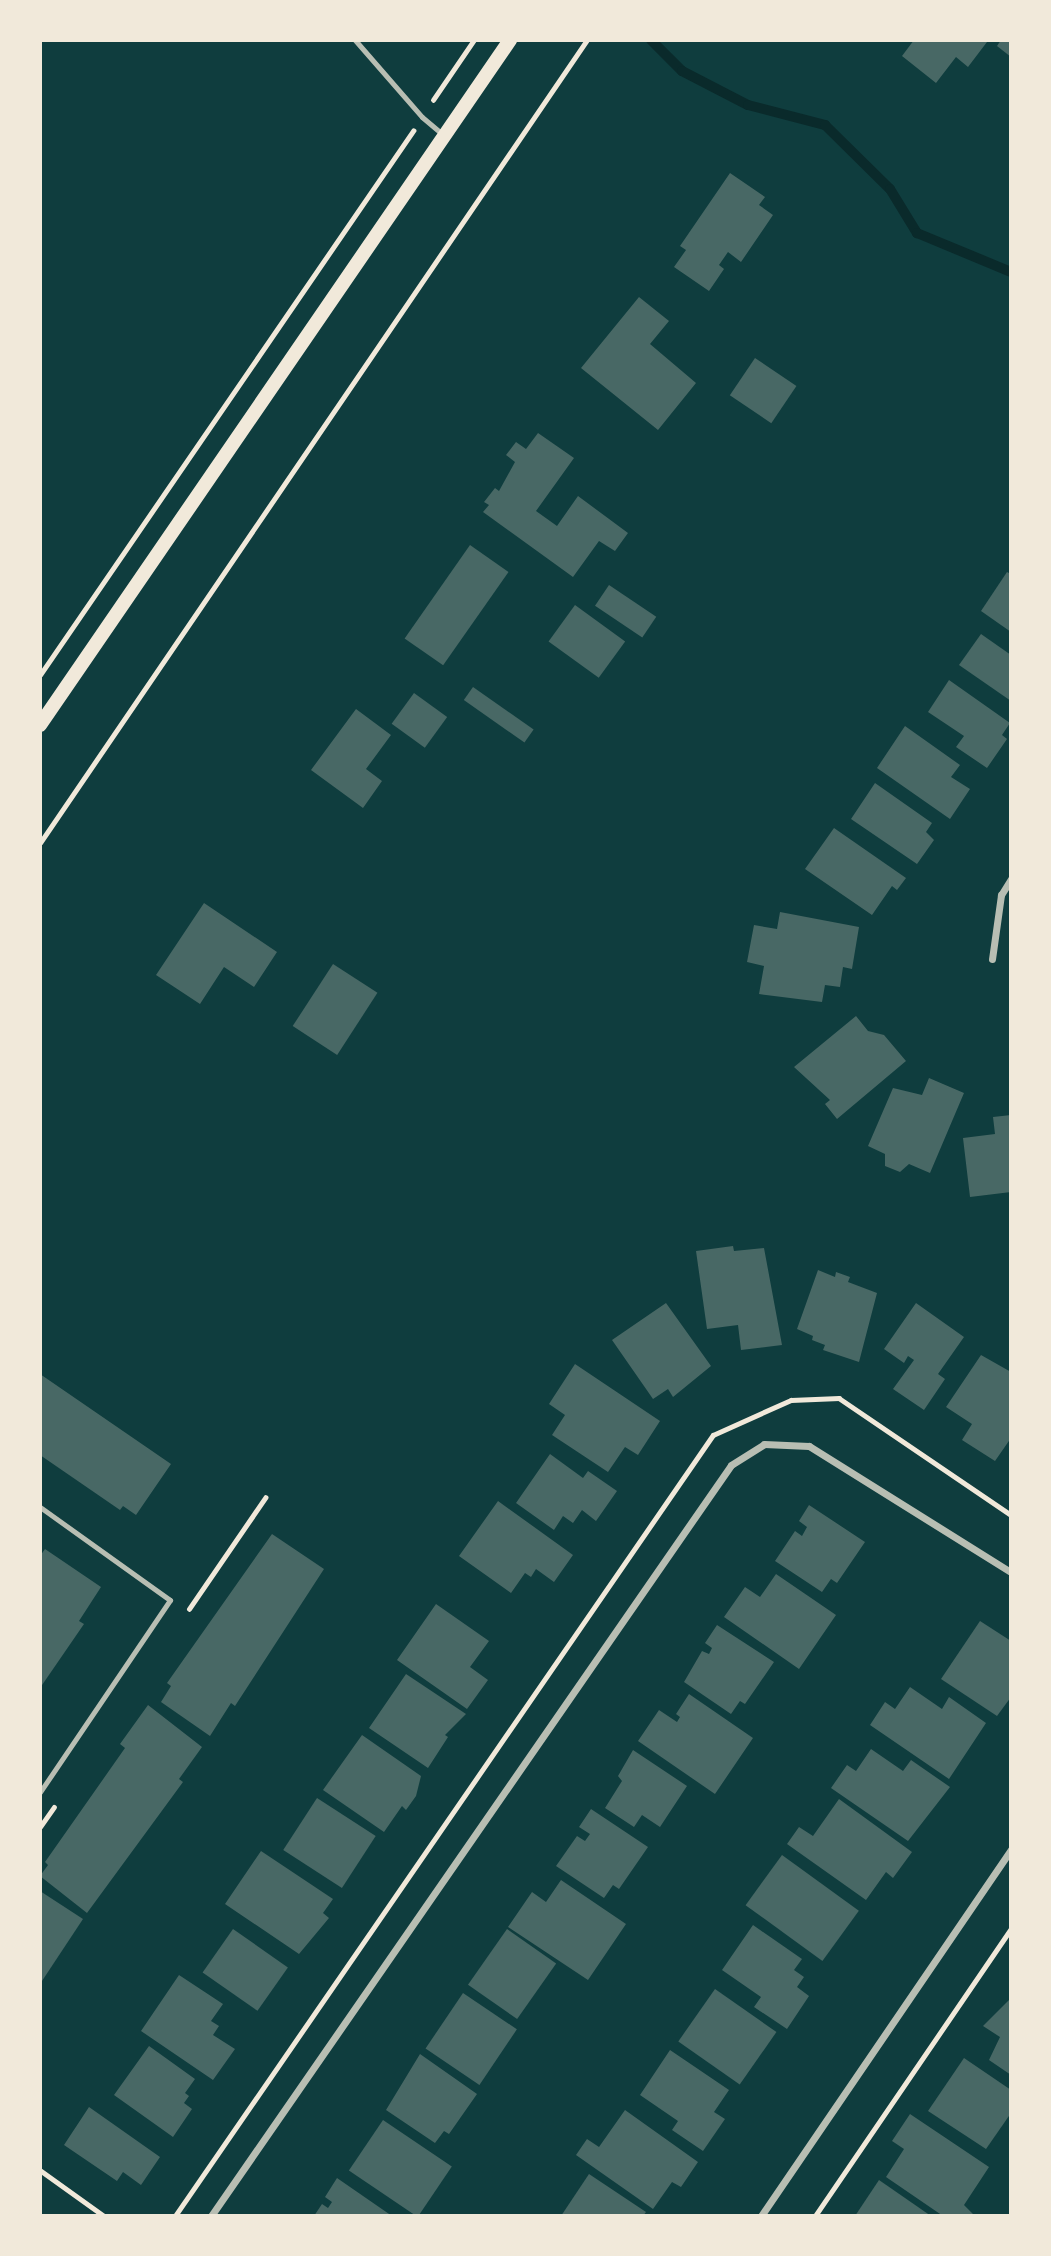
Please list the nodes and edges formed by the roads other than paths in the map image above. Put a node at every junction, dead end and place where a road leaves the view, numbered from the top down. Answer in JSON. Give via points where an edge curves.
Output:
{"nodes":[{"id":1,"x":355,"y":40,"type":"edge"},
{"id":2,"x":510,"y":40,"type":"edge"},
{"id":3,"x":445,"y":136,"type":"junction"},
{"id":4,"x":40,"y":725,"type":"edge"},
{"id":5,"x":1011,"y":880,"type":"edge"},
{"id":6,"x":992,"y":959,"type":"dead end"},
{"id":7,"x":40,"y":1507,"type":"edge"},
{"id":8,"x":1011,"y":1572,"type":"edge"},
{"id":9,"x":40,"y":1792,"type":"edge"},
{"id":10,"x":1011,"y":1849,"type":"edge"},
{"id":11,"x":211,"y":2216,"type":"edge"},
{"id":12,"x":761,"y":2216,"type":"edge"}],
"edges":[{"from":1,"to":3,"type":"lane","via":[[422,117]]},
{"from":2,"to":3,"type":"main road"},
{"from":3,"to":4,"type":"main road"},
{"from":5,"to":6,"type":"street","via":[[1001,895]]},
{"from":7,"to":9,"type":"lane","via":[[170,1601]]},
{"from":8,"to":11,"type":"street","via":[[809,1446],[764,1444],[731,1465]]},
{"from":10,"to":12,"type":"street"}]}
